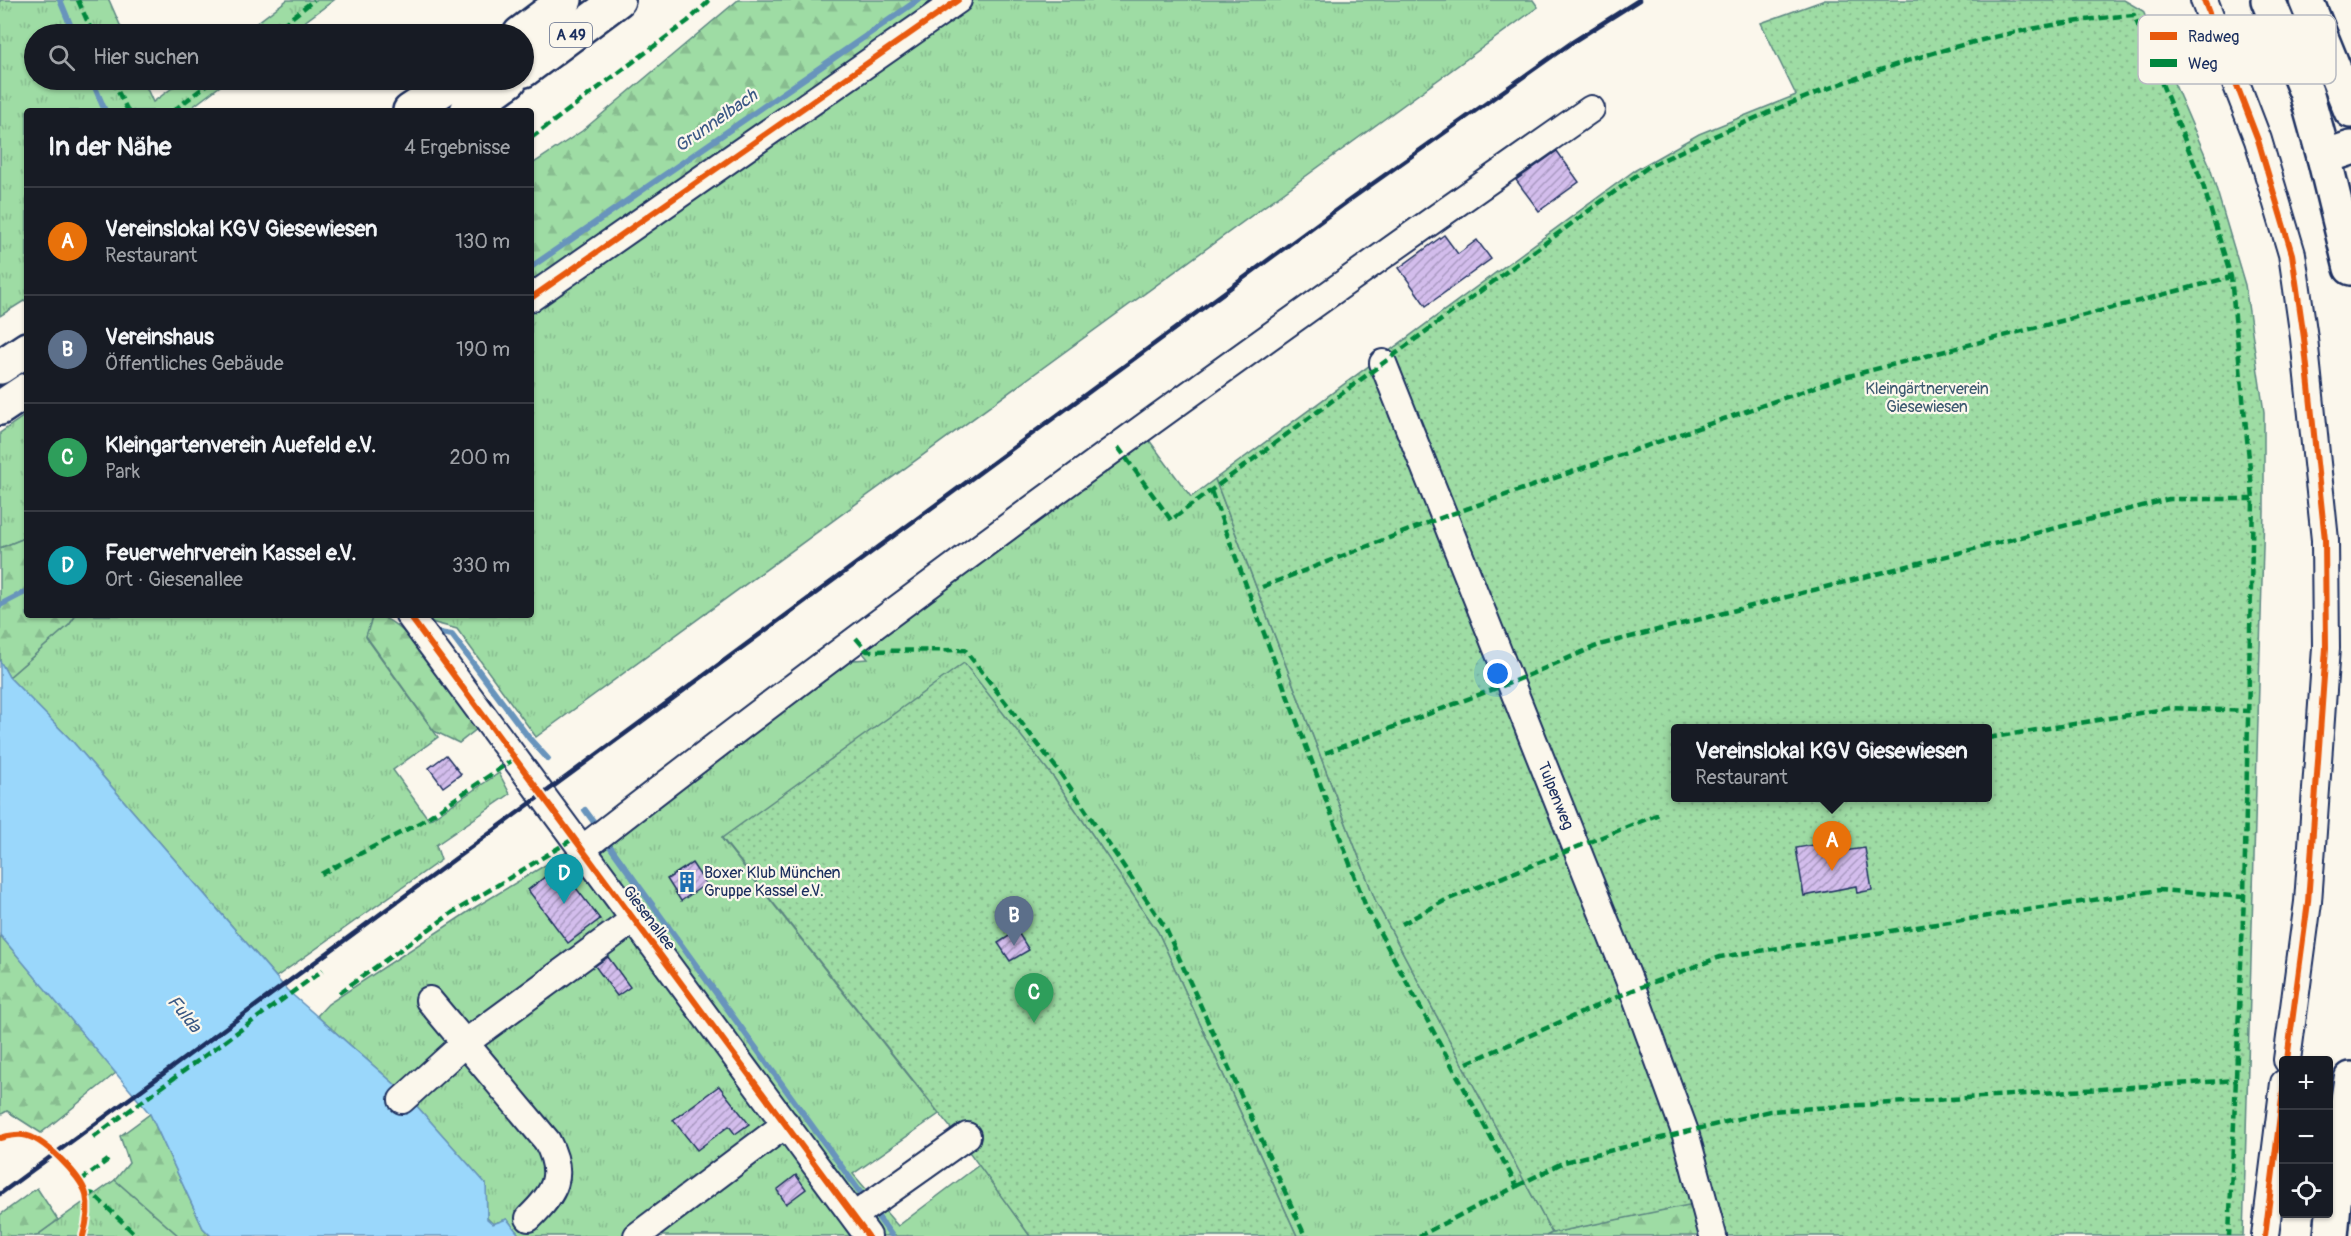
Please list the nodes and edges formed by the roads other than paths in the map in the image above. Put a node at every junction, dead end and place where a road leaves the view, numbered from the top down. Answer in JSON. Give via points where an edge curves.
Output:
{"nodes":[{"id":1,"x":565,"y":0,"type":"edge"},
{"id":2,"x":618,"y":0,"type":"edge"},
{"id":3,"x":958,"y":0,"type":"edge"},
{"id":4,"x":2204,"y":0,"type":"edge"},
{"id":5,"x":2268,"y":0,"type":"edge"},
{"id":6,"x":2307,"y":0,"type":"edge"},
{"id":7,"x":2210,"y":15,"type":"edge"},
{"id":8,"x":2274,"y":15,"type":"edge"},
{"id":9,"x":2314,"y":15,"type":"edge"},
{"id":10,"x":533,"y":24,"type":"edge"},
{"id":11,"x":2336,"y":62,"type":"edge"},
{"id":12,"x":534,"y":63,"type":"edge"},
{"id":13,"x":2343,"y":77,"type":"edge"},
{"id":14,"x":2236,"y":84,"type":"edge"},
{"id":15,"x":2303,"y":84,"type":"edge"},
{"id":16,"x":442,"y":90,"type":"edge"},
{"id":17,"x":496,"y":90,"type":"edge"},
{"id":18,"x":415,"y":108,"type":"edge"},
{"id":19,"x":470,"y":108,"type":"edge"},
{"id":20,"x":1591,"y":109,"type":"dead end"},
{"id":21,"x":2351,"y":111,"type":"edge"},
{"id":22,"x":2337,"y":152,"type":"edge"},
{"id":23,"x":2351,"y":268,"type":"edge"},
{"id":24,"x":534,"y":295,"type":"edge"},
{"id":25,"x":24,"y":351,"type":"edge"},
{"id":26,"x":1383,"y":363,"type":"dead end"},
{"id":27,"x":0,"y":367,"type":"edge"},
{"id":28,"x":24,"y":392,"type":"edge"},
{"id":29,"x":0,"y":408,"type":"edge"},
{"id":30,"x":411,"y":618,"type":"edge"},
{"id":31,"x":589,"y":839,"type":"junction"},
{"id":32,"x":633,"y":920,"type":"junction"},
{"id":33,"x":429,"y":1000,"type":"dead end"},
{"id":34,"x":465,"y":1043,"type":"junction"},
{"id":35,"x":2288,"y":1056,"type":"edge"},
{"id":36,"x":2351,"y":1079,"type":"edge"},
{"id":37,"x":402,"y":1100,"type":"dead end"},
{"id":38,"x":2280,"y":1110,"type":"edge"},
{"id":39,"x":786,"y":1124,"type":"junction"},
{"id":40,"x":967,"y":1136,"type":"dead end"},
{"id":41,"x":865,"y":1215,"type":"edge"},
{"id":42,"x":529,"y":1218,"type":"dead end"},
{"id":43,"x":637,"y":1236,"type":"edge"},
{"id":44,"x":1713,"y":1236,"type":"edge"},
{"id":45,"x":2265,"y":1236,"type":"edge"},
{"id":46,"x":2331,"y":1236,"type":"edge"}],
"edges":[{"from":1,"to":10,"type":"main road","number":"A 49"},
{"from":2,"to":12,"type":"main road","number":"A 49"},
{"from":3,"to":24,"type":"street"},
{"from":4,"to":7,"type":"street"},
{"from":5,"to":8,"type":"main road"},
{"from":6,"to":9,"type":"main road"},
{"from":11,"to":13,"type":"main road"},
{"from":13,"to":21,"type":"main road"},
{"from":14,"to":35,"type":"street","via":[[2258,140],[2292,254],[2325,540],[2326,648],[2309,890]]},
{"from":15,"to":22,"type":"main road"},
{"from":16,"to":18,"type":"main road"},
{"from":17,"to":19,"type":"main road"},
{"from":20,"to":31,"type":"street","via":[[1381,256],[865,631]]},
{"from":22,"to":23,"type":"main road"},
{"from":25,"to":27,"type":"main road"},
{"from":26,"to":44,"type":"street","name":"Tulpenweg","via":[[1633,990],[1685,1132]]},
{"from":28,"to":29,"type":"main road"},
{"from":30,"to":31,"type":"street","name":"Giesenallee"},
{"from":31,"to":32,"type":"street","name":"Giesenallee"},
{"from":32,"to":34,"type":"street"},
{"from":32,"to":39,"type":"street","name":"Giesenallee"},
{"from":33,"to":34,"type":"street"},
{"from":34,"to":37,"type":"street"},
{"from":34,"to":42,"type":"street","via":[[548,1141],[555,1156],[556,1181]]},
{"from":36,"to":46,"type":"main road"},
{"from":38,"to":45,"type":"street"},
{"from":39,"to":41,"type":"street","name":"Giesenallee"},
{"from":39,"to":43,"type":"street"},
{"from":40,"to":41,"type":"street"}]}
